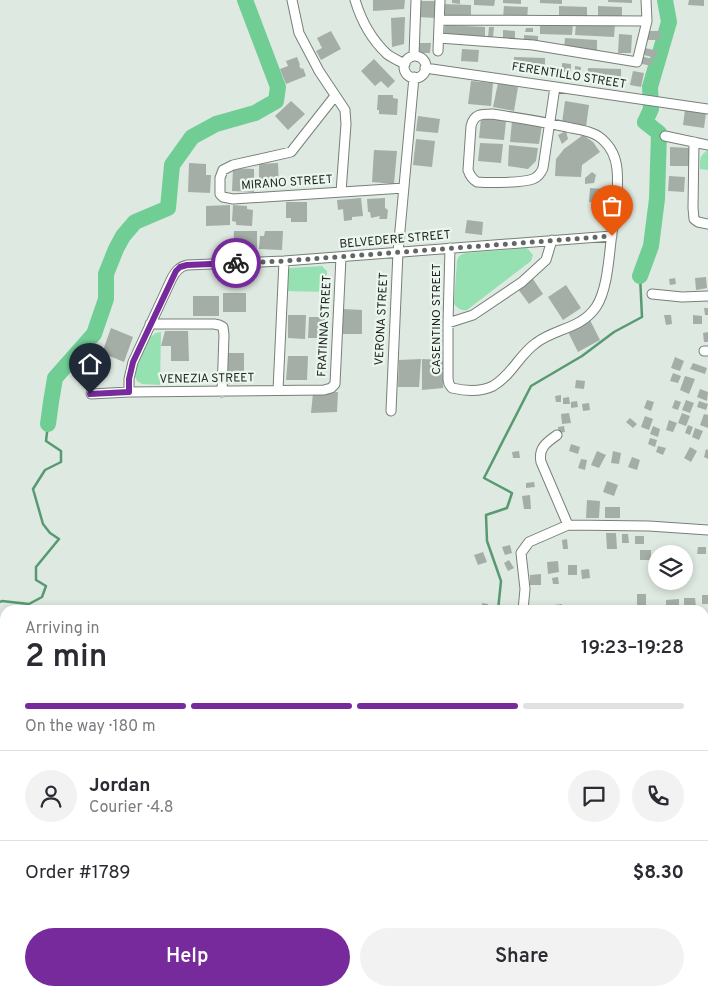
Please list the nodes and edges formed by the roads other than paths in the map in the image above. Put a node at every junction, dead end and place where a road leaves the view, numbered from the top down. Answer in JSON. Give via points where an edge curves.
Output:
{"nodes":[{"id":1,"x":292,"y":0,"type":"edge"},
{"id":2,"x":355,"y":0,"type":"edge"},
{"id":3,"x":416,"y":0,"type":"edge"},
{"id":4,"x":440,"y":0,"type":"edge"},
{"id":5,"x":646,"y":0,"type":"edge"},
{"id":6,"x":439,"y":20,"type":"junction"},
{"id":7,"x":647,"y":21,"type":"junction"},
{"id":8,"x":439,"y":38,"type":"junction"},
{"id":9,"x":438,"y":51,"type":"dead end"},
{"id":10,"x":414,"y":56,"type":"junction"},
{"id":11,"x":405,"y":64,"type":"junction"},
{"id":12,"x":426,"y":68,"type":"junction"},
{"id":13,"x":414,"y":78,"type":"junction"},
{"id":14,"x":555,"y":86,"type":"junction"},
{"id":15,"x":335,"y":96,"type":"junction"},
{"id":16,"x":708,"y":109,"type":"edge"},
{"id":17,"x":550,"y":123,"type":"junction"},
{"id":18,"x":666,"y":136,"type":"dead end"},
{"id":19,"x":694,"y":142,"type":"junction"},
{"id":20,"x":708,"y":145,"type":"edge"},
{"id":21,"x":404,"y":188,"type":"junction"},
{"id":22,"x":341,"y":192,"type":"junction"},
{"id":23,"x":708,"y":224,"type":"edge"},
{"id":24,"x":612,"y":236,"type":"junction"},
{"id":25,"x":552,"y":240,"type":"junction"},
{"id":26,"x":450,"y":248,"type":"junction"},
{"id":27,"x":398,"y":252,"type":"junction"},
{"id":28,"x":341,"y":257,"type":"junction"},
{"id":29,"x":284,"y":261,"type":"junction"},
{"id":30,"x":652,"y":294,"type":"dead end"},
{"id":31,"x":708,"y":296,"type":"edge"},
{"id":32,"x":448,"y":323,"type":"junction"},
{"id":33,"x":150,"y":324,"type":"junction"},
{"id":34,"x":278,"y":390,"type":"junction"},
{"id":35,"x":324,"y":390,"type":"joint"},
{"id":36,"x":129,"y":392,"type":"junction"},
{"id":37,"x":222,"y":392,"type":"junction"},
{"id":38,"x":90,"y":394,"type":"dead end"},
{"id":39,"x":391,"y":412,"type":"dead end"},
{"id":40,"x":557,"y":435,"type":"dead end"},
{"id":41,"x":568,"y":525,"type":"junction"},
{"id":42,"x":708,"y":530,"type":"edge"},
{"id":43,"x":524,"y":605,"type":"edge"}],
"edges":[{"from":1,"to":15,"type":"street","via":[[300,33]]},
{"from":2,"to":11,"type":"street","via":[[380,47]]},
{"from":3,"to":10,"type":"street"},
{"from":4,"to":6,"type":"street"},
{"from":5,"to":7,"type":"street"},
{"from":6,"to":7,"type":"street"},
{"from":6,"to":8,"type":"street"},
{"from":7,"to":8,"type":"street","via":[[637,62],[533,45]]},
{"from":8,"to":9,"type":"street"},
{"from":10,"to":11,"type":"street"},
{"from":10,"to":12,"type":"street","via":[[422,59]]},
{"from":11,"to":13,"type":"street","via":[[405,71]]},
{"from":12,"to":13,"type":"street","via":[[424,73]]},
{"from":12,"to":14,"type":"street","name":"FERENTILLO STREET"},
{"from":13,"to":21,"type":"street","name":"VERONA STREET"},
{"from":14,"to":16,"type":"street","name":"FERENTILLO STREET"},
{"from":14,"to":17,"type":"street"},
{"from":15,"to":22,"type":"street","via":[[346,114]]},
{"from":15,"to":22,"type":"street","name":"MIRANO STREET","via":[[294,150],[228,168],[221,174],[220,194],[233,199]]},
{"from":17,"to":17,"type":"street","via":[[543,168],[538,177],[482,183],[470,176],[471,126],[477,116],[492,114]]},
{"from":17,"to":24,"type":"street","via":[[590,132],[608,145],[617,168],[618,188]]},
{"from":18,"to":19,"type":"street"},
{"from":19,"to":20,"type":"street"},
{"from":19,"to":23,"type":"street","via":[[694,219]]},
{"from":21,"to":22,"type":"street","name":"MIRANO STREET"},
{"from":21,"to":27,"type":"street","name":"VERONA STREET"},
{"from":24,"to":25,"type":"street","name":"BELVEDERE STREET"},
{"from":24,"to":32,"type":"street","name":"CASENTINO STREET","via":[[598,305],[579,323],[535,343],[494,385],[484,390],[467,390],[452,388],[449,384]]},
{"from":25,"to":26,"type":"street","name":"BELVEDERE STREET"},
{"from":25,"to":32,"type":"street","via":[[546,260],[522,282],[473,315]]},
{"from":26,"to":27,"type":"street","name":"BELVEDERE STREET"},
{"from":26,"to":32,"type":"street","name":"CASENTINO STREET"},
{"from":27,"to":28,"type":"street","name":"BELVEDERE STREET"},
{"from":27,"to":39,"type":"street","name":"VERONA STREET"},
{"from":28,"to":29,"type":"street","name":"BELVEDERE STREET"},
{"from":28,"to":35,"type":"street","name":"FRATINNA STREET","via":[[335,384]]},
{"from":29,"to":33,"type":"street","name":"BELVEDERE STREET","via":[[180,267]]},
{"from":29,"to":34,"type":"street"},
{"from":30,"to":31,"type":"street"},
{"from":33,"to":36,"type":"street","via":[[130,370]]},
{"from":33,"to":37,"type":"street","via":[[214,324],[223,327]]},
{"from":34,"to":35,"type":"street","name":"VENEZIA STREET"},
{"from":34,"to":37,"type":"street","name":"VENEZIA STREET"},
{"from":36,"to":37,"type":"street","name":"VENEZIA STREET"},
{"from":36,"to":38,"type":"street","name":"VENEZIA STREET"},
{"from":40,"to":41,"type":"street","via":[[546,443],[540,456]]},
{"from":41,"to":42,"type":"street"},
{"from":41,"to":43,"type":"street","via":[[529,542],[521,553]]}]}
